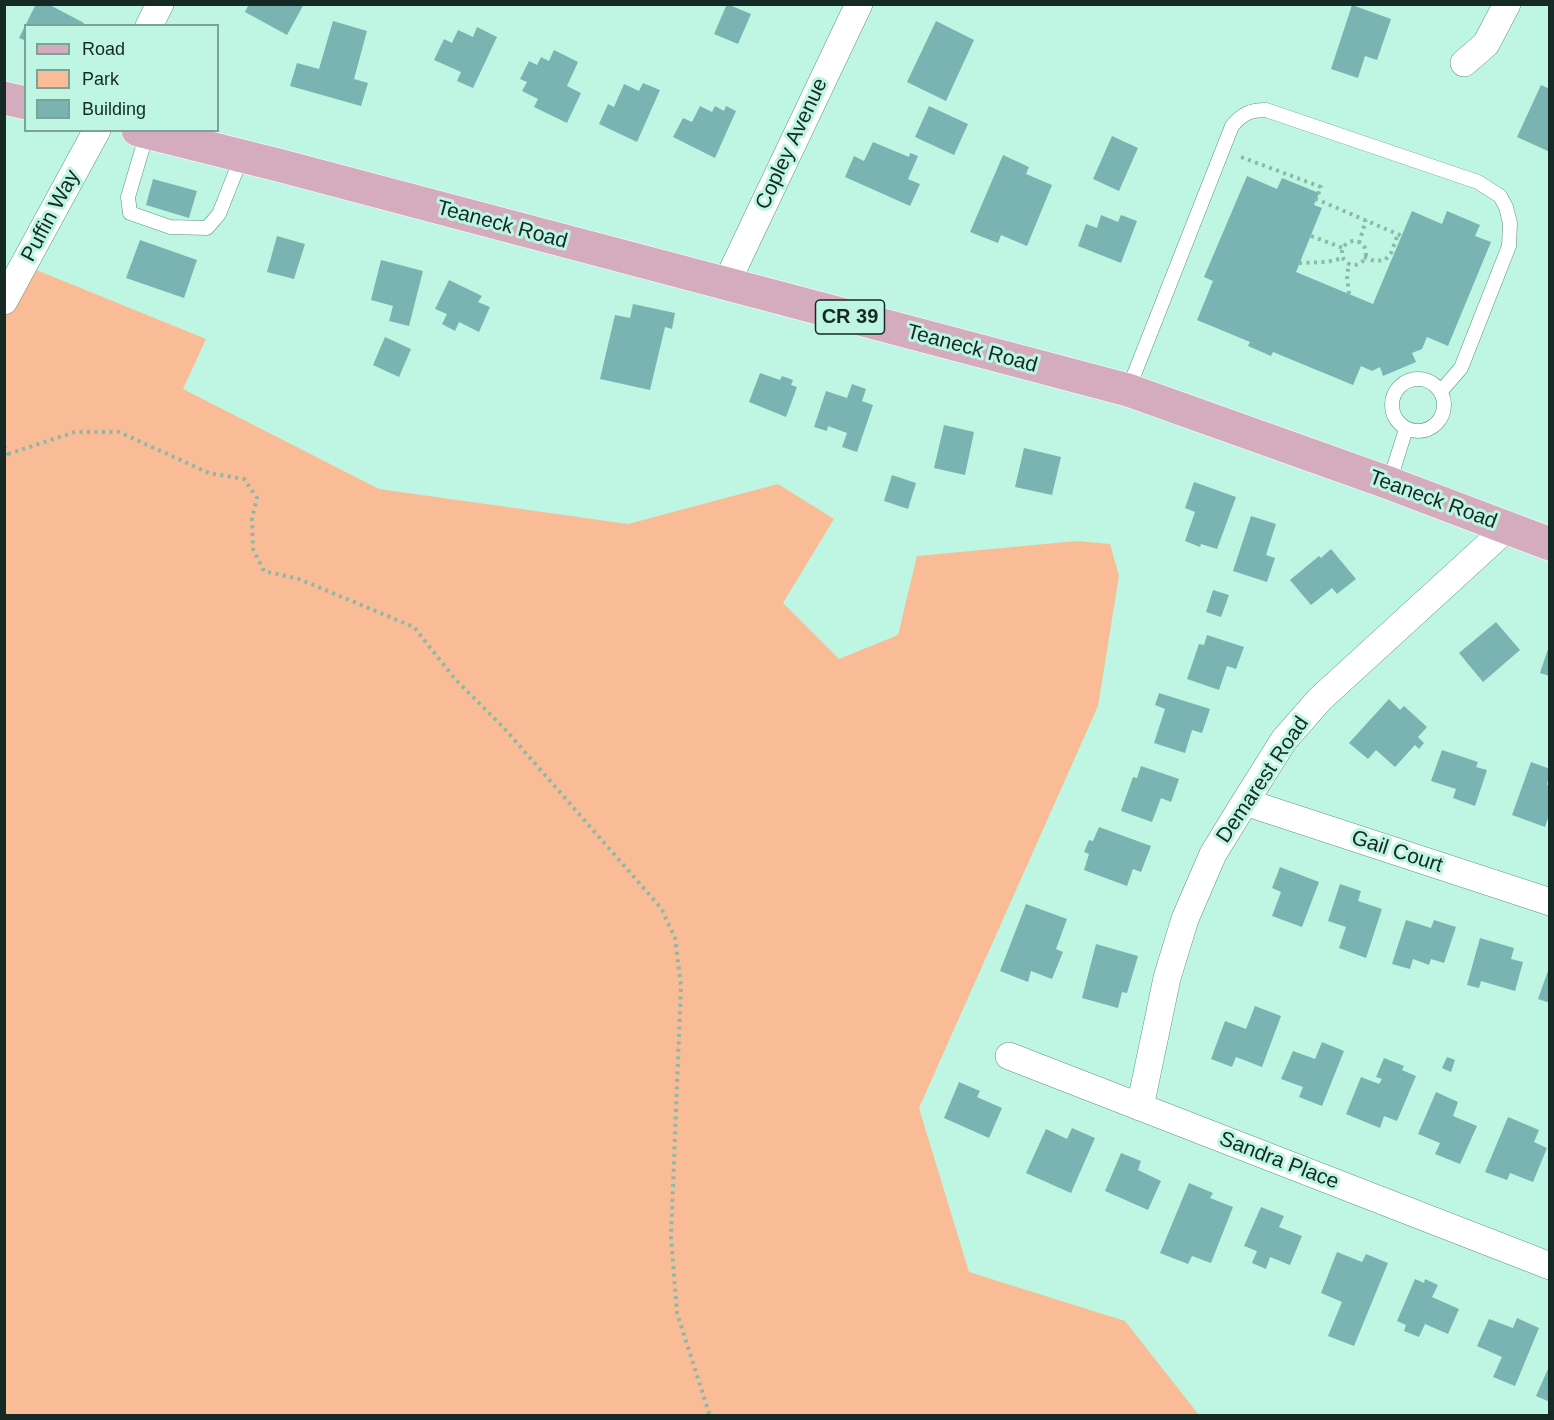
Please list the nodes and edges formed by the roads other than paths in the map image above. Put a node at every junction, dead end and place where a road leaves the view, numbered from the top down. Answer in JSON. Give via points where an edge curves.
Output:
{"nodes":[{"id":1,"x":159,"y":4,"type":"edge"},
{"id":2,"x":859,"y":4,"type":"edge"},
{"id":3,"x":1507,"y":4,"type":"edge"},
{"id":4,"x":150,"y":24,"type":"edge"},
{"id":5,"x":1464,"y":63,"type":"dead end"},
{"id":6,"x":4,"y":98,"type":"edge"},
{"id":7,"x":24,"y":103,"type":"edge"},
{"id":8,"x":96,"y":132,"type":"edge"},
{"id":9,"x":142,"y":132,"type":"edge"},
{"id":10,"x":242,"y":156,"type":"junction"},
{"id":11,"x":726,"y":284,"type":"junction"},
{"id":12,"x":4,"y":301,"type":"edge"},
{"id":13,"x":1128,"y":390,"type":"junction"},
{"id":14,"x":1441,"y":390,"type":"junction"},
{"id":15,"x":1406,"y":429,"type":"junction"},
{"id":16,"x":1389,"y":483,"type":"junction"},
{"id":17,"x":1507,"y":528,"type":"junction"},
{"id":18,"x":1550,"y":544,"type":"edge"},
{"id":19,"x":1245,"y":802,"type":"junction"},
{"id":20,"x":1550,"y":902,"type":"edge"},
{"id":21,"x":1009,"y":1056,"type":"dead end"},
{"id":22,"x":1140,"y":1107,"type":"junction"},
{"id":23,"x":1550,"y":1266,"type":"edge"}],
"edges":[{"from":1,"to":4,"type":"street"},
{"from":2,"to":11,"type":"street","name":"Copley Avenue"},
{"from":3,"to":5,"type":"street","via":[[1486,44]]},
{"from":6,"to":7,"type":"main road"},
{"from":8,"to":12,"type":"street","name":"Puffin Way"},
{"from":9,"to":10,"type":"main road","name":"Teaneck Road","number":"CR 39"},
{"from":9,"to":10,"type":"lane","via":[[128,197],[130,213],[170,227],[207,228],[219,214]]},
{"from":10,"to":11,"type":"main road","name":"Teaneck Road","number":"CR 39"},
{"from":11,"to":13,"type":"main road","name":"Teaneck Road","number":"CR 39"},
{"from":13,"to":14,"type":"lane","via":[[1232,126],[1250,111],[1266,110],[1478,182],[1500,196],[1510,223],[1509,246],[1461,368]]},
{"from":13,"to":16,"type":"main road","name":"Teaneck Road","number":"CR 39"},
{"from":14,"to":15,"type":"lane","via":[[1445,407],[1438,423],[1423,431]]},
{"from":14,"to":15,"type":"lane","via":[[1419,378],[1402,383],[1392,407]]},
{"from":15,"to":16,"type":"lane"},
{"from":16,"to":17,"type":"main road","name":"Teaneck Road","number":"CR 39"},
{"from":17,"to":18,"type":"main road","name":"Teaneck Road","number":"CR 39"},
{"from":17,"to":19,"type":"street","name":"Demarest Road","via":[[1320,699],[1284,740]]},
{"from":19,"to":20,"type":"street","name":"Gail Court"},
{"from":19,"to":22,"type":"street","name":"Demarest Road","via":[[1213,854],[1185,919],[1167,978]]},
{"from":21,"to":22,"type":"street","name":"Sandra Place"},
{"from":22,"to":23,"type":"street","name":"Sandra Place"}]}
